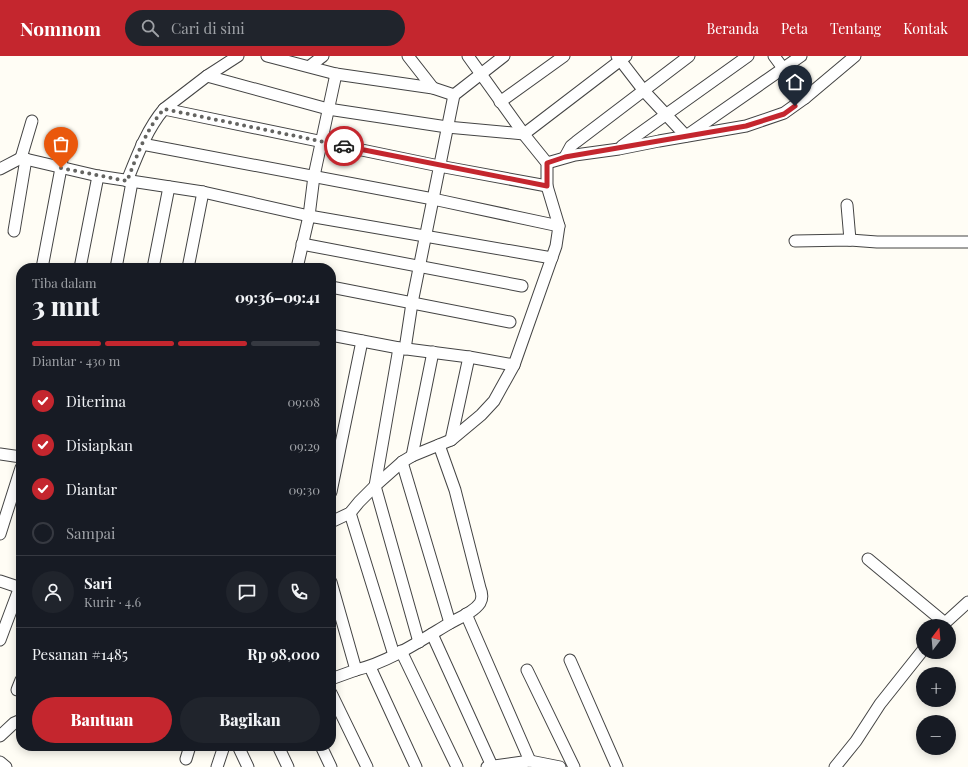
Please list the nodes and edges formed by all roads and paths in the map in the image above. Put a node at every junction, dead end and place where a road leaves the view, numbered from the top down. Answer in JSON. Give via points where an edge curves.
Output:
{"nodes":[{"id":1,"x":238,"y":56,"type":"edge"},
{"id":2,"x":267,"y":56,"type":"edge"},
{"id":3,"x":323,"y":56,"type":"edge"},
{"id":4,"x":408,"y":56,"type":"edge"},
{"id":5,"x":468,"y":56,"type":"edge"},
{"id":6,"x":504,"y":56,"type":"edge"},
{"id":7,"x":564,"y":56,"type":"edge"},
{"id":8,"x":689,"y":56,"type":"edge"},
{"id":9,"x":748,"y":56,"type":"edge"},
{"id":10,"x":774,"y":56,"type":"edge"},
{"id":11,"x":801,"y":56,"type":"edge"},
{"id":12,"x":855,"y":56,"type":"edge"},
{"id":13,"x":621,"y":57,"type":"edge"},
{"id":14,"x":310,"y":66,"type":"junction"},
{"id":15,"x":783,"y":68,"type":"junction"},
{"id":16,"x":336,"y":74,"type":"junction"},
{"id":17,"x":480,"y":74,"type":"junction"},
{"id":18,"x":207,"y":76,"type":"junction"},
{"id":19,"x":433,"y":88,"type":"junction"},
{"id":20,"x":644,"y":91,"type":"junction"},
{"id":21,"x":454,"y":95,"type":"junction"},
{"id":22,"x":805,"y":98,"type":"junction"},
{"id":23,"x":500,"y":102,"type":"junction"},
{"id":24,"x":164,"y":109,"type":"junction"},
{"id":25,"x":328,"y":109,"type":"junction"},
{"id":26,"x":666,"y":115,"type":"junction"},
{"id":27,"x":32,"y":121,"type":"dead end"},
{"id":28,"x":447,"y":127,"type":"junction"},
{"id":29,"x":524,"y":134,"type":"junction"},
{"id":30,"x":686,"y":136,"type":"junction"},
{"id":31,"x":64,"y":140,"type":"dead end"},
{"id":32,"x":321,"y":142,"type":"junction"},
{"id":33,"x":142,"y":144,"type":"junction"},
{"id":34,"x":619,"y":149,"type":"junction"},
{"id":35,"x":565,"y":157,"type":"junction"},
{"id":36,"x":23,"y":158,"type":"junction"},
{"id":37,"x":547,"y":163,"type":"junction"},
{"id":38,"x":440,"y":166,"type":"junction"},
{"id":39,"x":61,"y":168,"type":"junction"},
{"id":40,"x":0,"y":169,"type":"edge"},
{"id":41,"x":98,"y":176,"type":"junction"},
{"id":42,"x":314,"y":176,"type":"junction"},
{"id":43,"x":130,"y":181,"type":"junction"},
{"id":44,"x":547,"y":186,"type":"junction"},
{"id":45,"x":169,"y":187,"type":"junction"},
{"id":46,"x":203,"y":192,"type":"junction"},
{"id":47,"x":433,"y":199,"type":"junction"},
{"id":48,"x":846,"y":205,"type":"dead end"},
{"id":49,"x":309,"y":216,"type":"junction"},
{"id":50,"x":559,"y":226,"type":"junction"},
{"id":51,"x":14,"y":231,"type":"dead end"},
{"id":52,"x":425,"y":237,"type":"junction"},
{"id":53,"x":850,"y":240,"type":"junction"},
{"id":54,"x":795,"y":241,"type":"dead end"},
{"id":55,"x":968,"y":242,"type":"edge"},
{"id":56,"x":302,"y":244,"type":"junction"},
{"id":57,"x":552,"y":258,"type":"junction"},
{"id":58,"x":43,"y":263,"type":"edge"},
{"id":59,"x":81,"y":263,"type":"edge"},
{"id":60,"x":117,"y":263,"type":"edge"},
{"id":61,"x":154,"y":263,"type":"edge"},
{"id":62,"x":189,"y":263,"type":"edge"},
{"id":63,"x":298,"y":263,"type":"edge"},
{"id":64,"x":419,"y":266,"type":"junction"},
{"id":65,"x":522,"y":286,"type":"dead end"},
{"id":66,"x":336,"y":288,"type":"edge"},
{"id":67,"x":412,"y":303,"type":"junction"},
{"id":68,"x":510,"y":322,"type":"dead end"},
{"id":69,"x":336,"y":337,"type":"edge"},
{"id":70,"x":362,"y":341,"type":"junction"},
{"id":71,"x":402,"y":348,"type":"junction"},
{"id":72,"x":433,"y":352,"type":"junction"},
{"id":73,"x":469,"y":357,"type":"junction"},
{"id":74,"x":514,"y":365,"type":"junction"},
{"id":75,"x":451,"y":440,"type":"junction"},
{"id":76,"x":439,"y":445,"type":"junction"},
{"id":77,"x":0,"y":454,"type":"edge"},
{"id":78,"x":16,"y":456,"type":"edge"},
{"id":79,"x":412,"y":456,"type":"junction"},
{"id":80,"x":402,"y":462,"type":"junction"},
{"id":81,"x":336,"y":468,"type":"edge"},
{"id":82,"x":16,"y":484,"type":"edge"},
{"id":83,"x":374,"y":486,"type":"junction"},
{"id":84,"x":350,"y":513,"type":"junction"},
{"id":85,"x":336,"y":520,"type":"edge"},
{"id":86,"x":0,"y":534,"type":"edge"},
{"id":87,"x":868,"y":559,"type":"dead end"},
{"id":88,"x":0,"y":575,"type":"edge"},
{"id":89,"x":0,"y":581,"type":"edge"},
{"id":90,"x":16,"y":583,"type":"edge"},
{"id":91,"x":16,"y":585,"type":"edge"},
{"id":92,"x":16,"y":599,"type":"edge"},
{"id":93,"x":336,"y":600,"type":"edge"},
{"id":94,"x":968,"y":602,"type":"edge"},
{"id":95,"x":466,"y":614,"type":"junction"},
{"id":96,"x":937,"y":619,"type":"edge"},
{"id":97,"x":949,"y":619,"type":"edge"},
{"id":98,"x":450,"y":623,"type":"junction"},
{"id":99,"x":432,"y":634,"type":"junction"},
{"id":100,"x":0,"y":640,"type":"edge"},
{"id":101,"x":419,"y":642,"type":"junction"},
{"id":102,"x":398,"y":653,"type":"junction"},
{"id":103,"x":916,"y":659,"type":"edge"},
{"id":104,"x":570,"y":660,"type":"dead end"},
{"id":105,"x":370,"y":667,"type":"junction"},
{"id":106,"x":356,"y":670,"type":"junction"},
{"id":107,"x":527,"y":670,"type":"dead end"},
{"id":108,"x":336,"y":677,"type":"edge"},
{"id":109,"x":336,"y":703,"type":"edge"},
{"id":110,"x":16,"y":722,"type":"edge"},
{"id":111,"x":0,"y":736,"type":"edge"},
{"id":112,"x":188,"y":751,"type":"edge"},
{"id":113,"x":222,"y":751,"type":"edge"},
{"id":114,"x":240,"y":751,"type":"edge"},
{"id":115,"x":280,"y":751,"type":"edge"},
{"id":116,"x":323,"y":751,"type":"edge"},
{"id":117,"x":186,"y":759,"type":"dead end"},
{"id":118,"x":530,"y":761,"type":"junction"},
{"id":119,"x":0,"y":762,"type":"edge"},
{"id":120,"x":490,"y":766,"type":"edge"},
{"id":121,"x":6,"y":767,"type":"edge"},
{"id":122,"x":217,"y":767,"type":"edge"},
{"id":123,"x":248,"y":767,"type":"edge"},
{"id":124,"x":288,"y":767,"type":"edge"},
{"id":125,"x":331,"y":767,"type":"edge"},
{"id":126,"x":367,"y":767,"type":"edge"},
{"id":127,"x":416,"y":767,"type":"edge"},
{"id":128,"x":457,"y":767,"type":"edge"},
{"id":129,"x":560,"y":767,"type":"edge"},
{"id":130,"x":574,"y":767,"type":"edge"},
{"id":131,"x":617,"y":767,"type":"edge"},
{"id":132,"x":835,"y":767,"type":"edge"}],
"edges":[{"from":1,"to":18,"type":"street"},
{"from":2,"to":14,"type":"street"},
{"from":3,"to":14,"type":"street"},
{"from":4,"to":19,"type":"street"},
{"from":5,"to":17,"type":"street"},
{"from":6,"to":17,"type":"street"},
{"from":7,"to":23,"type":"street"},
{"from":8,"to":20,"type":"street"},
{"from":9,"to":26,"type":"street"},
{"from":10,"to":15,"type":"street"},
{"from":11,"to":15,"type":"street"},
{"from":12,"to":22,"type":"street"},
{"from":13,"to":20,"type":"street"},
{"from":13,"to":29,"type":"street"},
{"from":14,"to":16,"type":"street"},
{"from":15,"to":22,"type":"street"},
{"from":15,"to":30,"type":"street"},
{"from":16,"to":19,"type":"street"},
{"from":16,"to":25,"type":"street"},
{"from":17,"to":21,"type":"street"},
{"from":17,"to":23,"type":"street"},
{"from":18,"to":24,"type":"street"},
{"from":18,"to":25,"type":"street"},
{"from":19,"to":21,"type":"street"},
{"from":20,"to":26,"type":"street"},
{"from":20,"to":35,"type":"street","via":[[571,146]]},
{"from":21,"to":28,"type":"street"},
{"from":22,"to":30,"type":"street","via":[[784,114],[746,126]]},
{"from":23,"to":29,"type":"street"},
{"from":24,"to":32,"type":"street"},
{"from":24,"to":33,"type":"street"},
{"from":25,"to":28,"type":"street"},
{"from":25,"to":32,"type":"street"},
{"from":26,"to":30,"type":"street"},
{"from":26,"to":34,"type":"street"},
{"from":27,"to":36,"type":"street"},
{"from":28,"to":29,"type":"street"},
{"from":28,"to":38,"type":"street"},
{"from":29,"to":37,"type":"street"},
{"from":30,"to":34,"type":"street"},
{"from":31,"to":39,"type":"street"},
{"from":32,"to":38,"type":"street"},
{"from":32,"to":42,"type":"street"},
{"from":33,"to":42,"type":"street"},
{"from":33,"to":43,"type":"street"},
{"from":34,"to":35,"type":"street"},
{"from":35,"to":37,"type":"street"},
{"from":36,"to":39,"type":"street"},
{"from":36,"to":40,"type":"street"},
{"from":36,"to":51,"type":"street"},
{"from":37,"to":44,"type":"street"},
{"from":38,"to":44,"type":"street"},
{"from":38,"to":47,"type":"street"},
{"from":39,"to":41,"type":"street"},
{"from":39,"to":58,"type":"street"},
{"from":41,"to":43,"type":"street"},
{"from":41,"to":59,"type":"street"},
{"from":42,"to":47,"type":"street"},
{"from":42,"to":49,"type":"street"},
{"from":43,"to":45,"type":"street"},
{"from":43,"to":60,"type":"street"},
{"from":44,"to":50,"type":"street"},
{"from":45,"to":46,"type":"street"},
{"from":45,"to":61,"type":"street"},
{"from":46,"to":49,"type":"street"},
{"from":46,"to":62,"type":"street"},
{"from":47,"to":50,"type":"street"},
{"from":47,"to":52,"type":"street"},
{"from":48,"to":53,"type":"street"},
{"from":49,"to":52,"type":"street"},
{"from":49,"to":56,"type":"street"},
{"from":50,"to":57,"type":"street"},
{"from":52,"to":57,"type":"street"},
{"from":52,"to":64,"type":"street"},
{"from":53,"to":54,"type":"street"},
{"from":53,"to":55,"type":"street"},
{"from":56,"to":63,"type":"street"},
{"from":56,"to":64,"type":"street"},
{"from":57,"to":74,"type":"street"},
{"from":64,"to":65,"type":"street"},
{"from":64,"to":67,"type":"street"},
{"from":66,"to":67,"type":"street"},
{"from":67,"to":68,"type":"street"},
{"from":67,"to":71,"type":"street"},
{"from":69,"to":70,"type":"street"},
{"from":70,"to":71,"type":"street"},
{"from":70,"to":81,"type":"street"},
{"from":71,"to":72,"type":"street"},
{"from":71,"to":83,"type":"street"},
{"from":72,"to":73,"type":"street"},
{"from":72,"to":79,"type":"street"},
{"from":73,"to":74,"type":"street"},
{"from":73,"to":75,"type":"street"},
{"from":74,"to":75,"type":"street","via":[[494,401]]},
{"from":75,"to":76,"type":"street"},
{"from":76,"to":79,"type":"street"},
{"from":76,"to":95,"type":"street","via":[[455,490],[482,595],[479,604]]},
{"from":77,"to":78,"type":"street"},
{"from":79,"to":80,"type":"street"},
{"from":80,"to":83,"type":"street"},
{"from":80,"to":98,"type":"street"},
{"from":82,"to":86,"type":"street"},
{"from":83,"to":84,"type":"street"},
{"from":83,"to":101,"type":"street"},
{"from":84,"to":85,"type":"street"},
{"from":84,"to":102,"type":"street"},
{"from":87,"to":96,"type":"street"},
{"from":88,"to":90,"type":"street"},
{"from":89,"to":91,"type":"street"},
{"from":92,"to":100,"type":"street"},
{"from":93,"to":106,"type":"street"},
{"from":94,"to":97,"type":"street"},
{"from":95,"to":98,"type":"street"},
{"from":95,"to":118,"type":"street"},
{"from":98,"to":99,"type":"street"},
{"from":99,"to":101,"type":"street"},
{"from":99,"to":120,"type":"street"},
{"from":101,"to":102,"type":"street"},
{"from":102,"to":105,"type":"street"},
{"from":102,"to":128,"type":"street"},
{"from":103,"to":132,"type":"street"},
{"from":104,"to":131,"type":"street"},
{"from":105,"to":106,"type":"street"},
{"from":105,"to":127,"type":"street"},
{"from":106,"to":108,"type":"street"},
{"from":107,"to":130,"type":"street"},
{"from":109,"to":126,"type":"street"},
{"from":110,"to":111,"type":"street"},
{"from":112,"to":117,"type":"street"},
{"from":113,"to":122,"type":"street"},
{"from":114,"to":123,"type":"street"},
{"from":115,"to":124,"type":"street"},
{"from":116,"to":125,"type":"street"},
{"from":118,"to":120,"type":"street"},
{"from":118,"to":129,"type":"street"},
{"from":119,"to":121,"type":"street"}]}
